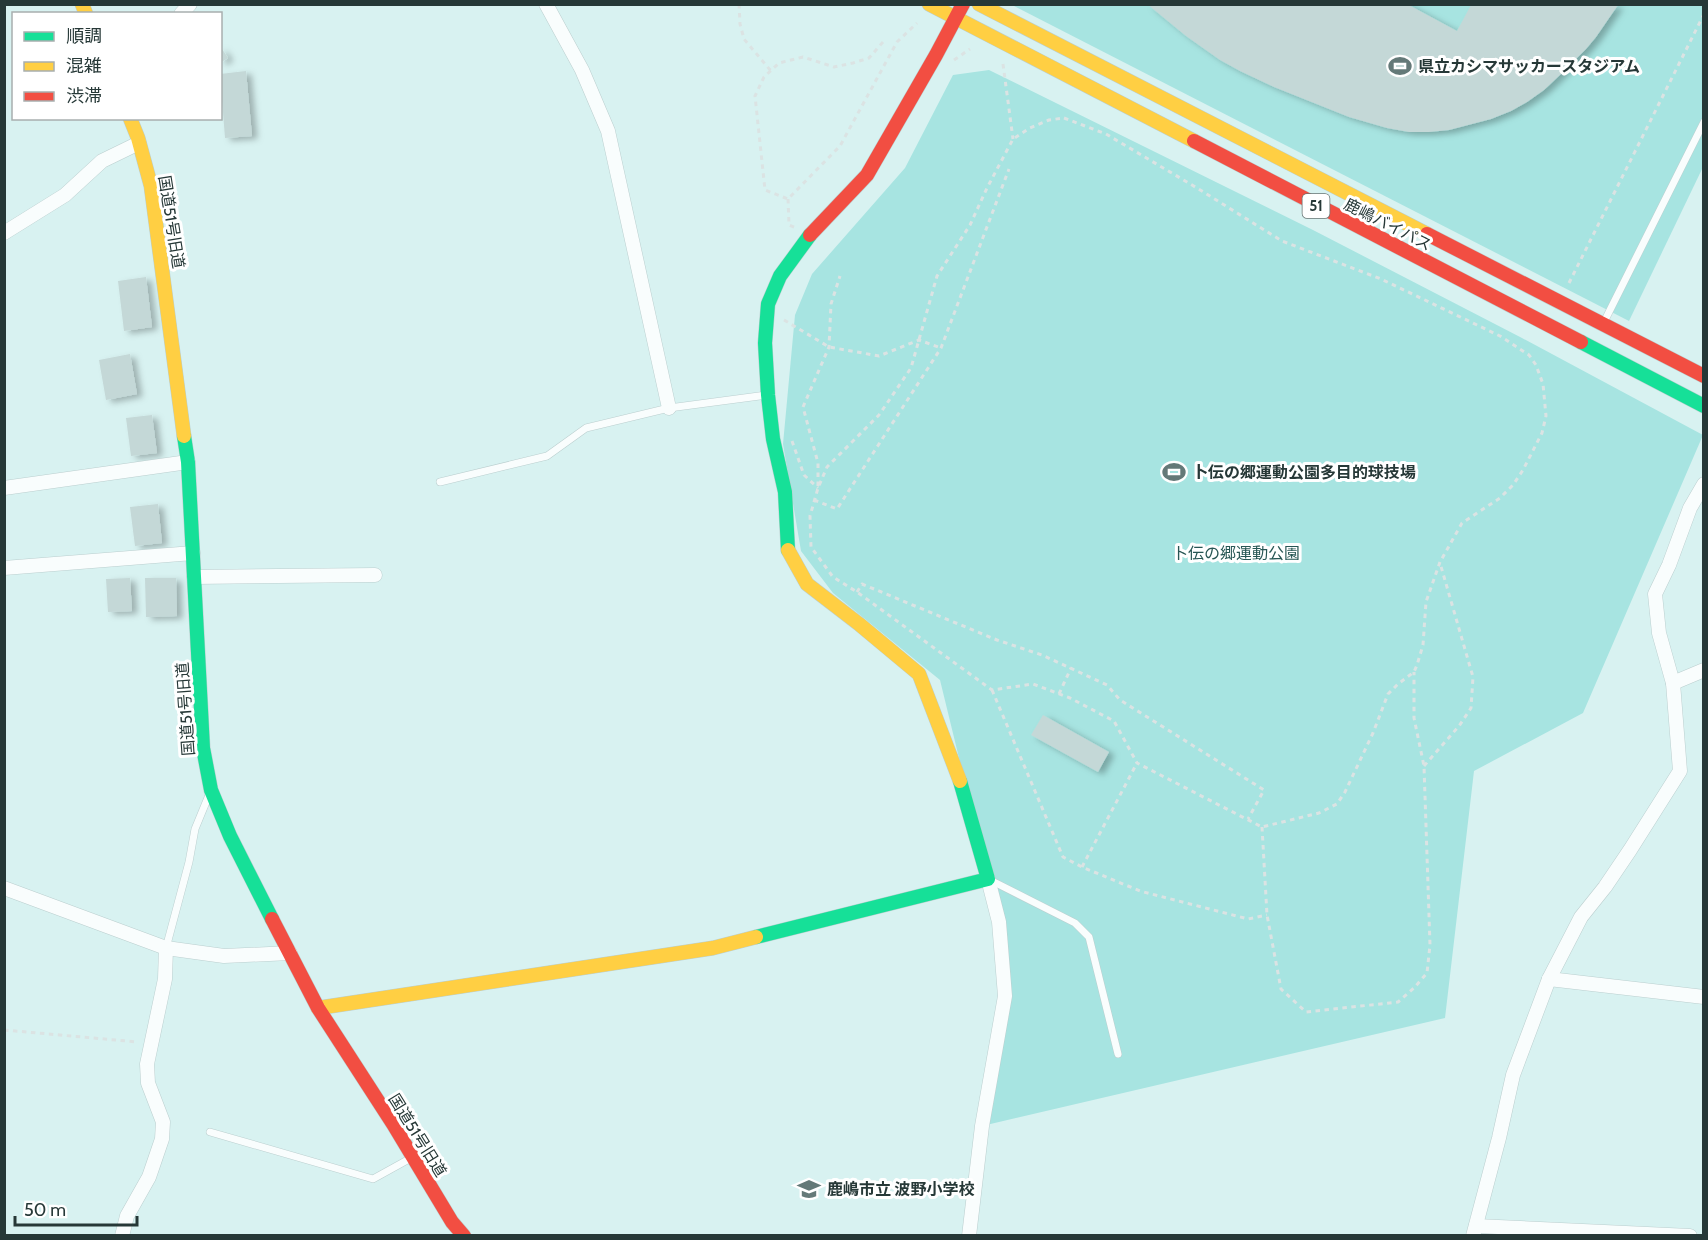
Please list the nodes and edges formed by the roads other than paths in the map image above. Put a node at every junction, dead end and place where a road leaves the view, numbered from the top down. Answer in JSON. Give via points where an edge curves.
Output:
{"nodes":[{"id":1,"x":546,"y":4,"type":"edge"},
{"id":2,"x":929,"y":4,"type":"edge"},
{"id":3,"x":963,"y":4,"type":"edge"},
{"id":4,"x":980,"y":4,"type":"edge"},
{"id":5,"x":956,"y":19,"type":"junction"},
{"id":6,"x":131,"y":120,"type":"edge"},
{"id":7,"x":1704,"y":122,"type":"edge"},
{"id":8,"x":140,"y":143,"type":"junction"},
{"id":9,"x":4,"y":233,"type":"edge"},
{"id":10,"x":1601,"y":328,"type":"junction"},
{"id":11,"x":1704,"y":376,"type":"edge"},
{"id":12,"x":768,"y":394,"type":"junction"},
{"id":13,"x":1704,"y":406,"type":"edge"},
{"id":14,"x":669,"y":408,"type":"junction"},
{"id":15,"x":188,"y":462,"type":"junction"},
{"id":16,"x":440,"y":482,"type":"dead end"},
{"id":17,"x":1704,"y":484,"type":"edge"},
{"id":18,"x":4,"y":488,"type":"edge"},
{"id":19,"x":193,"y":553,"type":"junction"},
{"id":20,"x":4,"y":568,"type":"edge"},
{"id":21,"x":375,"y":575,"type":"dead end"},
{"id":22,"x":194,"y":577,"type":"junction"},
{"id":23,"x":1704,"y":670,"type":"edge"},
{"id":24,"x":1673,"y":683,"type":"junction"},
{"id":25,"x":211,"y":790,"type":"junction"},
{"id":26,"x":988,"y":879,"type":"junction"},
{"id":27,"x":4,"y":888,"type":"edge"},
{"id":28,"x":166,"y":948,"type":"junction"},
{"id":29,"x":290,"y":953,"type":"junction"},
{"id":30,"x":1549,"y":979,"type":"junction"},
{"id":31,"x":1704,"y":997,"type":"edge"},
{"id":32,"x":318,"y":1008,"type":"junction"},
{"id":33,"x":1118,"y":1054,"type":"dead end"},
{"id":34,"x":210,"y":1132,"type":"dead end"},
{"id":35,"x":413,"y":1157,"type":"junction"},
{"id":36,"x":1475,"y":1231,"type":"edge"},
{"id":37,"x":122,"y":1236,"type":"edge"},
{"id":38,"x":464,"y":1236,"type":"edge"},
{"id":39,"x":969,"y":1236,"type":"edge"},
{"id":40,"x":1690,"y":1236,"type":"edge"}],
"edges":[{"from":1,"to":14,"type":"street","via":[[582,70],[608,131]]},
{"from":2,"to":5,"type":"main road","name":"鹿嶋バイパス","number":"51"},
{"from":3,"to":5,"type":"main road"},
{"from":4,"to":10,"type":"main road","name":"鹿嶋バイパス","number":"51"},
{"from":5,"to":12,"type":"main road","via":[[867,175],[809,236],[780,276],[768,304]]},
{"from":5,"to":13,"type":"main road","name":"鹿嶋バイパス","number":"51","via":[[1592,344]]},
{"from":6,"to":8,"type":"main road","name":"国道51号旧道"},
{"from":7,"to":10,"type":"lane"},
{"from":8,"to":9,"type":"street","via":[[102,160],[64,195]]},
{"from":8,"to":15,"type":"main road","name":"国道51号旧道","via":[[153,195]]},
{"from":10,"to":11,"type":"main road","name":"鹿嶋バイパス","number":"51"},
{"from":12,"to":14,"type":"lane"},
{"from":12,"to":26,"type":"main road","via":[[785,492],[788,552],[807,584],[919,674],[960,781]]},
{"from":14,"to":16,"type":"lane","via":[[586,428],[547,456]]},
{"from":15,"to":18,"type":"street"},
{"from":15,"to":19,"type":"main road","name":"国道51号旧道"},
{"from":17,"to":24,"type":"street","via":[[1690,508],[1655,594],[1659,633]]},
{"from":19,"to":20,"type":"street"},
{"from":19,"to":22,"type":"main road","name":"国道51号旧道"},
{"from":21,"to":22,"type":"street"},
{"from":22,"to":25,"type":"main road","name":"国道51号旧道","via":[[200,711]]},
{"from":23,"to":24,"type":"street"},
{"from":24,"to":30,"type":"street","via":[[1680,771],[1581,917]]},
{"from":25,"to":28,"type":"lane","via":[[195,829]]},
{"from":25,"to":29,"type":"main road","name":"国道51号旧道"},
{"from":26,"to":32,"type":"main road","via":[[713,948]]},
{"from":26,"to":33,"type":"lane","via":[[1075,923],[1089,937]]},
{"from":26,"to":39,"type":"street","via":[[999,922],[1005,996],[982,1126]]},
{"from":27,"to":28,"type":"street"},
{"from":28,"to":29,"type":"street","via":[[224,956]]},
{"from":28,"to":37,"type":"street","via":[[165,979],[147,1064],[148,1083],[163,1122],[162,1139],[149,1176],[127,1216]]},
{"from":29,"to":32,"type":"main road","name":"国道51号旧道"},
{"from":30,"to":31,"type":"street"},
{"from":30,"to":36,"type":"street","via":[[1513,1075]]},
{"from":32,"to":35,"type":"main road","name":"国道51号旧道"},
{"from":34,"to":35,"type":"lane","via":[[374,1179]]},
{"from":35,"to":38,"type":"main road","name":"国道51号旧道"},
{"from":36,"to":40,"type":"street"}]}
